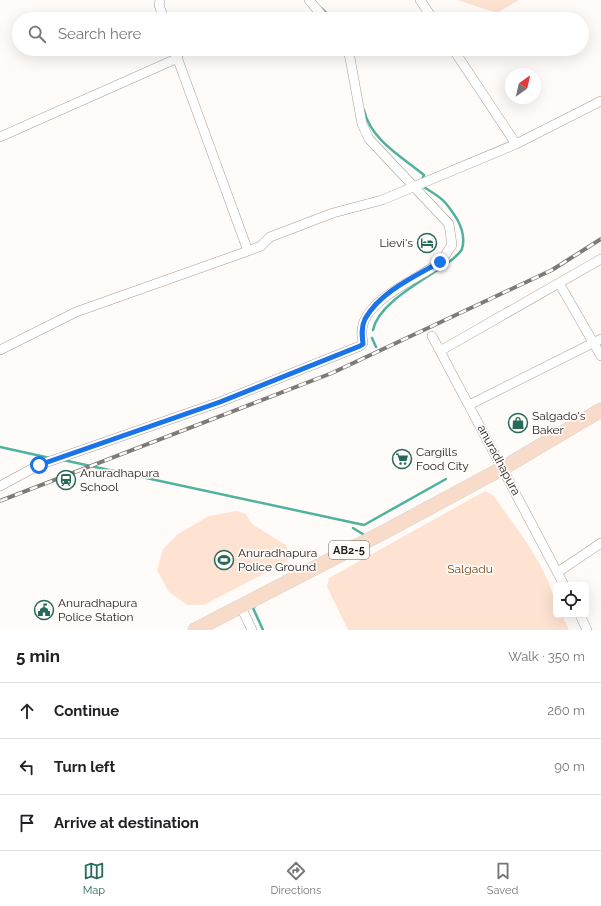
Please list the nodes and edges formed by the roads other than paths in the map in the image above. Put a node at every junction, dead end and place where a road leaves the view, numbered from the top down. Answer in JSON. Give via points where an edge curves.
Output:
{"nodes":[{"id":1,"x":160,"y":0,"type":"edge"},
{"id":2,"x":309,"y":0,"type":"edge"},
{"id":3,"x":420,"y":0,"type":"edge"},
{"id":4,"x":162,"y":12,"type":"edge"},
{"id":5,"x":319,"y":12,"type":"edge"},
{"id":6,"x":428,"y":12,"type":"edge"},
{"id":7,"x":349,"y":56,"type":"edge"},
{"id":8,"x":458,"y":56,"type":"edge"},
{"id":9,"x":178,"y":58,"type":"joint"},
{"id":10,"x":601,"y":101,"type":"edge"},
{"id":11,"x":0,"y":137,"type":"edge"},
{"id":12,"x":516,"y":144,"type":"junction"},
{"id":13,"x":413,"y":188,"type":"junction"},
{"id":14,"x":248,"y":251,"type":"junction"},
{"id":15,"x":601,"y":259,"type":"edge"},
{"id":16,"x":558,"y":283,"type":"junction"},
{"id":17,"x":432,"y":336,"type":"dead end"},
{"id":18,"x":597,"y":342,"type":"edge"},
{"id":19,"x":0,"y":350,"type":"edge"},
{"id":20,"x":440,"y":351,"type":"junction"},
{"id":21,"x":601,"y":356,"type":"edge"},
{"id":22,"x":469,"y":405,"type":"junction"},
{"id":23,"x":601,"y":410,"type":"edge"},
{"id":24,"x":502,"y":468,"type":"junction"},
{"id":25,"x":0,"y":486,"type":"edge"},
{"id":26,"x":601,"y":543,"type":"edge"},
{"id":27,"x":558,"y":572,"type":"junction"},
{"id":28,"x":563,"y":582,"type":"edge"},
{"id":29,"x":241,"y":607,"type":"junction"},
{"id":30,"x":581,"y":618,"type":"edge"},
{"id":31,"x":195,"y":630,"type":"edge"},
{"id":32,"x":252,"y":630,"type":"edge"},
{"id":33,"x":587,"y":630,"type":"edge"}],
"edges":[{"from":1,"to":4,"type":"street"},
{"from":2,"to":5,"type":"street"},
{"from":3,"to":6,"type":"street"},
{"from":7,"to":13,"type":"street","via":[[362,124],[369,139]]},
{"from":8,"to":12,"type":"street"},
{"from":9,"to":11,"type":"street"},
{"from":9,"to":14,"type":"street"},
{"from":10,"to":12,"type":"street"},
{"from":12,"to":13,"type":"street"},
{"from":13,"to":14,"type":"street","via":[[382,200],[333,213],[270,237],[261,246]]},
{"from":13,"to":25,"type":"street","via":[[449,224],[452,245],[440,262],[399,286],[375,306],[364,320],[363,344],[220,402],[39,465]]},
{"from":14,"to":19,"type":"street","via":[[76,312]]},
{"from":15,"to":16,"type":"street"},
{"from":16,"to":18,"type":"street"},
{"from":16,"to":20,"type":"street"},
{"from":17,"to":20,"type":"street","name":"anuradhapura"},
{"from":18,"to":21,"type":"street"},
{"from":18,"to":22,"type":"street"},
{"from":20,"to":22,"type":"street","name":"anuradhapura"},
{"from":22,"to":24,"type":"street","name":"anuradhapura"},
{"from":23,"to":24,"type":"main road","number":"AB2-5"},
{"from":24,"to":27,"type":"street","name":"anuradhapura"},
{"from":24,"to":29,"type":"main road","number":"AB2-5"},
{"from":26,"to":27,"type":"street"},
{"from":27,"to":28,"type":"street","name":"anuradhapura"},
{"from":29,"to":31,"type":"main road","number":"AB2-5"},
{"from":29,"to":32,"type":"street"},
{"from":30,"to":33,"type":"street"}]}
